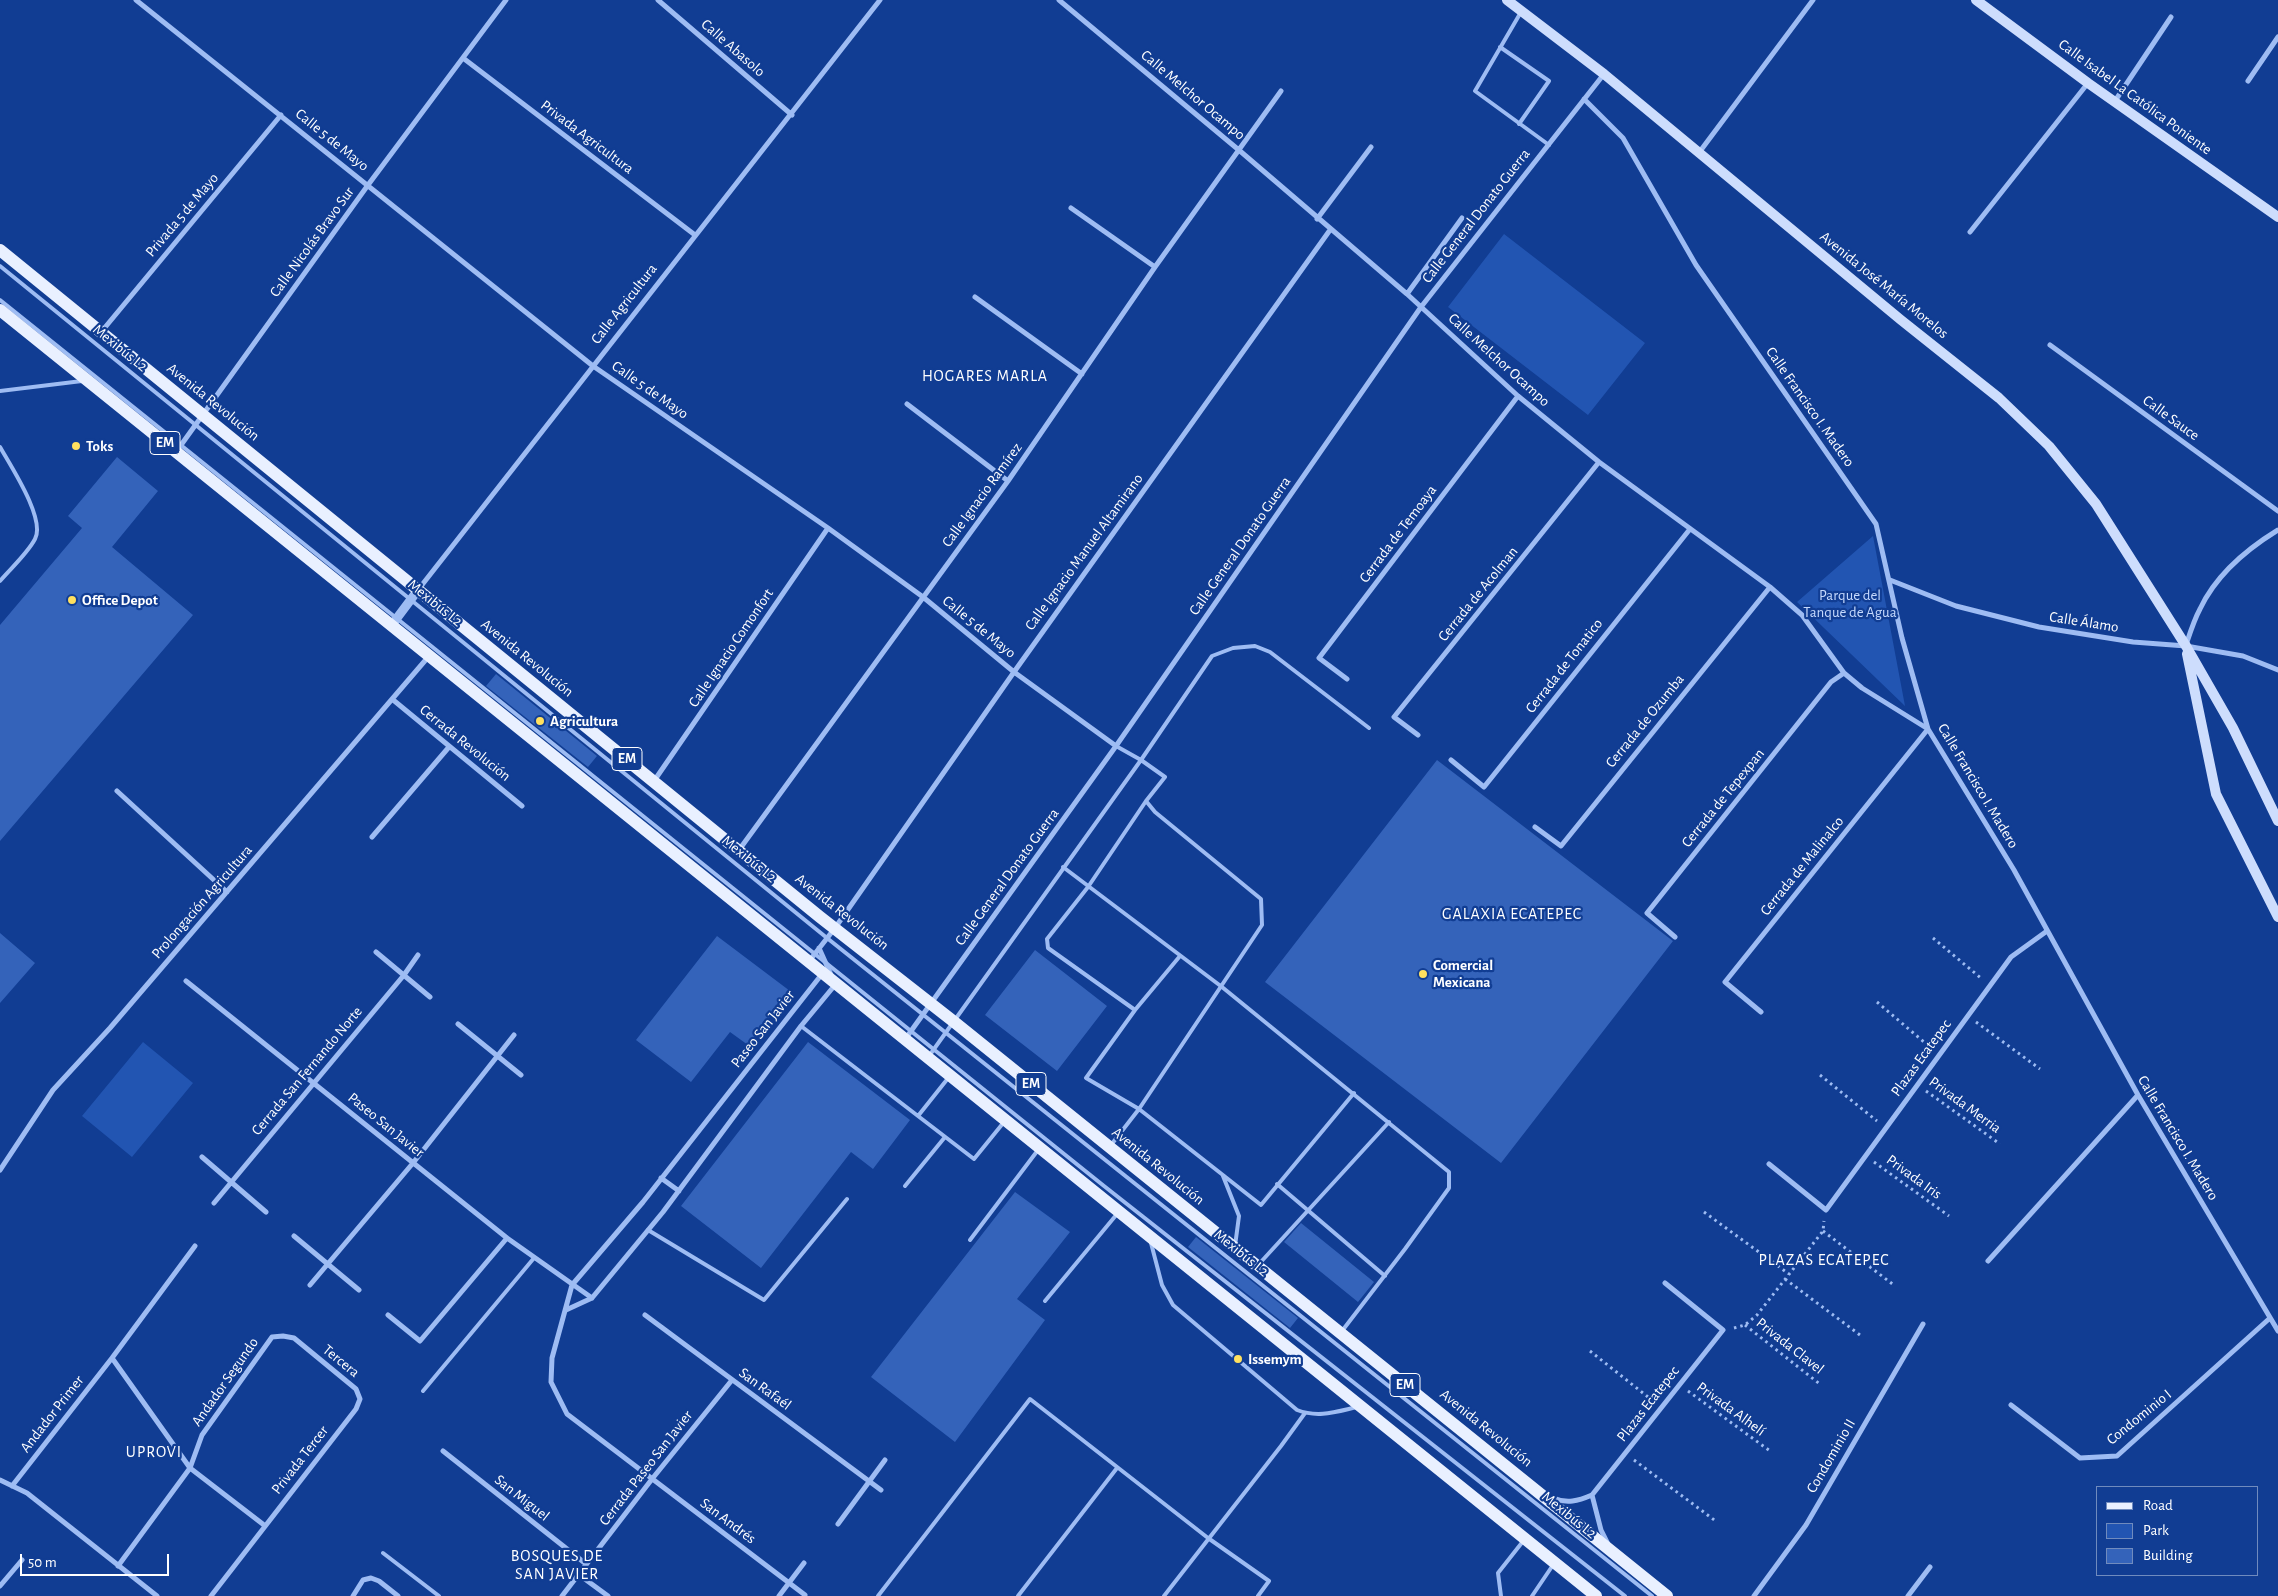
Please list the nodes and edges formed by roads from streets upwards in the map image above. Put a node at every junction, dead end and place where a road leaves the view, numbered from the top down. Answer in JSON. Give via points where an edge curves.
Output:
{"nodes":[{"id":1,"x":136,"y":0,"type":"edge"},
{"id":2,"x":506,"y":0,"type":"edge"},
{"id":3,"x":658,"y":0,"type":"edge"},
{"id":4,"x":880,"y":0,"type":"edge"},
{"id":5,"x":1058,"y":0,"type":"edge"},
{"id":6,"x":1507,"y":0,"type":"edge"},
{"id":7,"x":1813,"y":0,"type":"edge"},
{"id":8,"x":1976,"y":0,"type":"edge"},
{"id":9,"x":2171,"y":17,"type":"dead end"},
{"id":10,"x":2278,"y":37,"type":"edge"},
{"id":11,"x":463,"y":58,"type":"junction"},
{"id":12,"x":1604,"y":74,"type":"junction"},
{"id":13,"x":2248,"y":81,"type":"dead end"},
{"id":14,"x":2088,"y":83,"type":"junction"},
{"id":15,"x":1281,"y":91,"type":"dead end"},
{"id":16,"x":1584,"y":99,"type":"junction"},
{"id":17,"x":2114,"y":102,"type":"junction"},
{"id":18,"x":792,"y":114,"type":"junction"},
{"id":19,"x":281,"y":115,"type":"junction"},
{"id":20,"x":1371,"y":146,"type":"dead end"},
{"id":21,"x":1240,"y":151,"type":"junction"},
{"id":22,"x":1698,"y":154,"type":"junction"},
{"id":23,"x":368,"y":185,"type":"junction"},
{"id":24,"x":1072,"y":208,"type":"dead end"},
{"id":25,"x":2278,"y":217,"type":"edge"},
{"id":26,"x":1462,"y":218,"type":"dead end"},
{"id":27,"x":1317,"y":219,"type":"junction"},
{"id":28,"x":1330,"y":230,"type":"junction"},
{"id":29,"x":1970,"y":232,"type":"dead end"},
{"id":30,"x":695,"y":236,"type":"junction"},
{"id":31,"x":0,"y":250,"type":"edge"},
{"id":32,"x":1155,"y":267,"type":"junction"},
{"id":33,"x":1407,"y":294,"type":"junction"},
{"id":34,"x":975,"y":297,"type":"dead end"},
{"id":35,"x":1421,"y":307,"type":"junction"},
{"id":36,"x":0,"y":310,"type":"edge"},
{"id":37,"x":102,"y":332,"type":"junction"},
{"id":38,"x":2050,"y":345,"type":"dead end"},
{"id":39,"x":594,"y":366,"type":"junction"},
{"id":40,"x":1082,"y":374,"type":"junction"},
{"id":41,"x":1518,"y":396,"type":"junction"},
{"id":42,"x":907,"y":404,"type":"dead end"},
{"id":43,"x":200,"y":420,"type":"junction"},
{"id":44,"x":179,"y":448,"type":"junction"},
{"id":45,"x":1599,"y":462,"type":"junction"},
{"id":46,"x":1008,"y":481,"type":"junction"},
{"id":47,"x":2278,"y":511,"type":"edge"},
{"id":48,"x":828,"y":528,"type":"junction"},
{"id":49,"x":1690,"y":528,"type":"junction"},
{"id":50,"x":2278,"y":530,"type":"edge"},
{"id":51,"x":1890,"y":580,"type":"junction"},
{"id":52,"x":1770,"y":587,"type":"junction"},
{"id":53,"x":415,"y":595,"type":"junction"},
{"id":54,"x":923,"y":597,"type":"junction"},
{"id":55,"x":393,"y":623,"type":"junction"},
{"id":56,"x":2186,"y":646,"type":"junction"},
{"id":57,"x":429,"y":656,"type":"junction"},
{"id":58,"x":2278,"y":670,"type":"edge"},
{"id":59,"x":1014,"y":672,"type":"junction"},
{"id":60,"x":1844,"y":673,"type":"junction"},
{"id":61,"x":1347,"y":679,"type":"dead end"},
{"id":62,"x":392,"y":699,"type":"junction"},
{"id":63,"x":1928,"y":729,"type":"junction"},
{"id":64,"x":1418,"y":735,"type":"dead end"},
{"id":65,"x":449,"y":746,"type":"junction"},
{"id":66,"x":1116,"y":746,"type":"junction"},
{"id":67,"x":1451,"y":760,"type":"dead end"},
{"id":68,"x":654,"y":782,"type":"junction"},
{"id":69,"x":117,"y":791,"type":"dead end"},
{"id":70,"x":522,"y":806,"type":"dead end"},
{"id":71,"x":2278,"y":822,"type":"edge"},
{"id":72,"x":1535,"y":827,"type":"dead end"},
{"id":73,"x":372,"y":836,"type":"dead end"},
{"id":74,"x":739,"y":850,"type":"junction"},
{"id":75,"x":227,"y":892,"type":"junction"},
{"id":76,"x":2278,"y":917,"type":"edge"},
{"id":77,"x":2047,"y":931,"type":"junction"},
{"id":78,"x":831,"y":933,"type":"junction"},
{"id":79,"x":1675,"y":937,"type":"dead end"},
{"id":80,"x":820,"y":948,"type":"junction"},
{"id":81,"x":376,"y":952,"type":"dead end"},
{"id":82,"x":418,"y":955,"type":"dead end"},
{"id":83,"x":811,"y":958,"type":"junction"},
{"id":84,"x":825,"y":969,"type":"junction"},
{"id":85,"x":404,"y":975,"type":"junction"},
{"id":86,"x":186,"y":980,"type":"dead end"},
{"id":87,"x":835,"y":984,"type":"junction"},
{"id":88,"x":430,"y":997,"type":"dead end"},
{"id":89,"x":931,"y":1003,"type":"junction"},
{"id":90,"x":1761,"y":1012,"type":"dead end"},
{"id":91,"x":458,"y":1024,"type":"dead end"},
{"id":92,"x":908,"y":1034,"type":"junction"},
{"id":93,"x":514,"y":1035,"type":"dead end"},
{"id":94,"x":498,"y":1057,"type":"junction"},
{"id":95,"x":521,"y":1075,"type":"dead end"},
{"id":96,"x":314,"y":1083,"type":"junction"},
{"id":97,"x":2138,"y":1095,"type":"junction"},
{"id":98,"x":202,"y":1157,"type":"dead end"},
{"id":99,"x":413,"y":1163,"type":"junction"},
{"id":100,"x":1769,"y":1164,"type":"dead end"},
{"id":101,"x":0,"y":1170,"type":"edge"},
{"id":102,"x":661,"y":1178,"type":"junction"},
{"id":103,"x":231,"y":1183,"type":"junction"},
{"id":104,"x":679,"y":1190,"type":"junction"},
{"id":105,"x":214,"y":1203,"type":"dead end"},
{"id":106,"x":266,"y":1212,"type":"dead end"},
{"id":107,"x":294,"y":1236,"type":"dead end"},
{"id":108,"x":507,"y":1238,"type":"junction"},
{"id":109,"x":195,"y":1246,"type":"dead end"},
{"id":110,"x":1988,"y":1261,"type":"dead end"},
{"id":111,"x":327,"y":1265,"type":"junction"},
{"id":112,"x":1665,"y":1283,"type":"dead end"},
{"id":113,"x":310,"y":1285,"type":"dead end"},
{"id":114,"x":572,"y":1286,"type":"junction"},
{"id":115,"x":359,"y":1290,"type":"dead end"},
{"id":116,"x":592,"y":1298,"type":"junction"},
{"id":117,"x":566,"y":1310,"type":"junction"},
{"id":118,"x":646,"y":1315,"type":"dead end"},
{"id":119,"x":388,"y":1316,"type":"dead end"},
{"id":120,"x":2270,"y":1318,"type":"junction"},
{"id":121,"x":1923,"y":1324,"type":"dead end"},
{"id":122,"x":2278,"y":1331,"type":"edge"},
{"id":123,"x":272,"y":1337,"type":"joint"},
{"id":124,"x":112,"y":1358,"type":"junction"},
{"id":125,"x":732,"y":1380,"type":"junction"},
{"id":126,"x":2011,"y":1405,"type":"dead end"},
{"id":127,"x":356,"y":1409,"type":"joint"},
{"id":128,"x":443,"y":1451,"type":"dead end"},
{"id":129,"x":885,"y":1460,"type":"dead end"},
{"id":130,"x":190,"y":1468,"type":"junction"},
{"id":131,"x":652,"y":1479,"type":"junction"},
{"id":132,"x":0,"y":1480,"type":"edge"},
{"id":133,"x":870,"y":1481,"type":"junction"},
{"id":134,"x":12,"y":1486,"type":"junction"},
{"id":135,"x":881,"y":1490,"type":"dead end"},
{"id":136,"x":1592,"y":1494,"type":"junction"},
{"id":137,"x":1543,"y":1495,"type":"junction"},
{"id":138,"x":838,"y":1524,"type":"dead end"},
{"id":139,"x":264,"y":1525,"type":"junction"},
{"id":140,"x":1612,"y":1550,"type":"junction"},
{"id":141,"x":22,"y":1560,"type":"dead end"},
{"id":142,"x":804,"y":1563,"type":"dead end"},
{"id":143,"x":586,"y":1564,"type":"junction"},
{"id":144,"x":118,"y":1566,"type":"junction"},
{"id":145,"x":1930,"y":1567,"type":"dead end"},
{"id":146,"x":578,"y":1574,"type":"junction"},
{"id":147,"x":789,"y":1583,"type":"junction"},
{"id":148,"x":0,"y":1586,"type":"edge"},
{"id":149,"x":806,"y":1595,"type":"edge"},
{"id":150,"x":157,"y":1596,"type":"edge"},
{"id":151,"x":210,"y":1596,"type":"edge"},
{"id":152,"x":353,"y":1596,"type":"edge"},
{"id":153,"x":398,"y":1596,"type":"edge"},
{"id":154,"x":562,"y":1596,"type":"edge"},
{"id":155,"x":608,"y":1596,"type":"edge"},
{"id":156,"x":780,"y":1596,"type":"edge"},
{"id":157,"x":1596,"y":1596,"type":"edge"},
{"id":158,"x":1667,"y":1596,"type":"edge"},
{"id":159,"x":1754,"y":1596,"type":"edge"},
{"id":160,"x":1908,"y":1596,"type":"edge"}],
"edges":[{"from":1,"to":19,"type":"street","name":"Calle 5 de Mayo"},
{"from":2,"to":11,"type":"street","name":"Calle Nicolás Bravo Sur"},
{"from":3,"to":18,"type":"street","name":"Calle Abasolo"},
{"from":4,"to":18,"type":"street","name":"Calle Agricultura"},
{"from":5,"to":21,"type":"street","name":"Calle Melchor Ocampo"},
{"from":6,"to":12,"type":"main road","name":"Avenida José María Morelos"},
{"from":7,"to":22,"type":"street"},
{"from":8,"to":14,"type":"main road","name":"Calle Isabel La Católica Poniente"},
{"from":9,"to":17,"type":"street"},
{"from":10,"to":13,"type":"street"},
{"from":11,"to":23,"type":"street","name":"Calle Nicolás Bravo Sur"},
{"from":11,"to":30,"type":"street","name":"Privada Agricultura"},
{"from":12,"to":16,"type":"street","name":"Calle General Donato Guerra"},
{"from":12,"to":22,"type":"main road","name":"Avenida José María Morelos"},
{"from":14,"to":17,"type":"main road","name":"Calle Isabel La Católica Poniente"},
{"from":14,"to":29,"type":"street"},
{"from":15,"to":21,"type":"street","name":"Calle Ignacio Ramírez"},
{"from":16,"to":35,"type":"street","name":"Calle General Donato Guerra"},
{"from":16,"to":51,"type":"street","name":"Calle Francisco I. Madero","via":[[1623,138],[1696,265],[1876,524]]},
{"from":17,"to":25,"type":"main road","name":"Calle Isabel La Católica Poniente"},
{"from":18,"to":30,"type":"street","name":"Calle Agricultura"},
{"from":19,"to":23,"type":"street","name":"Calle 5 de Mayo"},
{"from":19,"to":37,"type":"street","name":"Privada 5 de Mayo"},
{"from":20,"to":27,"type":"street"},
{"from":21,"to":27,"type":"street","name":"Calle Melchor Ocampo"},
{"from":21,"to":32,"type":"street","name":"Calle Ignacio Ramírez"},
{"from":22,"to":56,"type":"main road","name":"Avenida José María Morelos","via":[[1951,357],[2048,446],[2096,504]]},
{"from":23,"to":39,"type":"street","name":"Calle 5 de Mayo"},
{"from":23,"to":43,"type":"street","name":"Calle Nicolás Bravo Sur"},
{"from":24,"to":32,"type":"street"},
{"from":26,"to":33,"type":"street"},
{"from":27,"to":28,"type":"street","name":"Calle Melchor Ocampo"},
{"from":28,"to":33,"type":"street","name":"Calle Melchor Ocampo"},
{"from":28,"to":59,"type":"street","name":"Calle Ignacio Manuel Altamirano"},
{"from":30,"to":39,"type":"street","name":"Calle Agricultura"},
{"from":31,"to":37,"type":"main road","name":"Avenida Revolución","number":"EM"},
{"from":32,"to":40,"type":"street","name":"Calle Ignacio Ramírez"},
{"from":33,"to":35,"type":"street","name":"Calle Melchor Ocampo"},
{"from":34,"to":40,"type":"street"},
{"from":35,"to":41,"type":"street","name":"Calle Melchor Ocampo"},
{"from":35,"to":66,"type":"street","name":"Calle General Donato Guerra"},
{"from":36,"to":44,"type":"main road","number":"EM"},
{"from":37,"to":43,"type":"main road","name":"Avenida Revolución","number":"EM"},
{"from":38,"to":47,"type":"street","name":"Calle Sauce"},
{"from":39,"to":48,"type":"street","name":"Calle 5 de Mayo"},
{"from":39,"to":53,"type":"street","name":"Calle Agricultura"},
{"from":40,"to":46,"type":"street","name":"Calle Ignacio Ramírez"},
{"from":41,"to":45,"type":"street","name":"Calle Melchor Ocampo"},
{"from":41,"to":61,"type":"street","name":"Cerrada de Temoaya","via":[[1319,658]]},
{"from":42,"to":46,"type":"street"},
{"from":43,"to":44,"type":"street","name":"Calle Nicolás Bravo Sur"},
{"from":43,"to":53,"type":"main road","name":"Avenida Revolución","number":"EM"},
{"from":44,"to":55,"type":"main road","number":"EM"},
{"from":45,"to":49,"type":"street","name":"Calle Melchor Ocampo"},
{"from":45,"to":64,"type":"street","name":"Cerrada de Acolman","via":[[1394,717]]},
{"from":46,"to":54,"type":"street","name":"Calle Ignacio Ramírez"},
{"from":48,"to":54,"type":"street","name":"Calle 5 de Mayo"},
{"from":48,"to":68,"type":"street","name":"Calle Ignacio Comonfort"},
{"from":49,"to":52,"type":"street","name":"Calle Melchor Ocampo"},
{"from":49,"to":67,"type":"street","name":"Cerrada de Tonatico","via":[[1484,787]]},
{"from":50,"to":56,"type":"street","via":[[2250,548],[2219,580],[2200,608]]},
{"from":51,"to":56,"type":"street","name":"Calle Álamo","via":[[1956,606],[2039,627],[2133,642]]},
{"from":51,"to":63,"type":"street","name":"Calle Francisco I. Madero","via":[[1902,638]]},
{"from":52,"to":60,"type":"street","name":"Calle Melchor Ocampo","via":[[1802,615]]},
{"from":52,"to":72,"type":"street","name":"Cerrada de Ozumba","via":[[1561,846]]},
{"from":53,"to":55,"type":"street","name":"Calle Agricultura"},
{"from":53,"to":68,"type":"main road","name":"Avenida Revolución","number":"EM"},
{"from":54,"to":59,"type":"street","name":"Calle 5 de Mayo"},
{"from":54,"to":74,"type":"street","name":"Calle Ignacio Ramírez"},
{"from":55,"to":57,"type":"main road","number":"EM"},
{"from":56,"to":58,"type":"street","name":"Calle Álamo","via":[[2243,656]]},
{"from":56,"to":71,"type":"main road","name":"Avenida José María Morelos","via":[[2233,728]]},
{"from":56,"to":76,"type":"main road","name":"Avenida José María Morelos","via":[[2216,794]]},
{"from":57,"to":62,"type":"street","name":"Prolongación Agricultura"},
{"from":57,"to":83,"type":"main road","number":"EM"},
{"from":59,"to":66,"type":"street","name":"Calle 5 de Mayo"},
{"from":59,"to":78,"type":"street","name":"Calle Ignacio Manuel Altamirano"},
{"from":60,"to":63,"type":"street","name":"Calle Melchor Ocampo"},
{"from":60,"to":79,"type":"street","name":"Cerrada de Tepexpan","via":[[1831,682],[1647,913]]},
{"from":62,"to":65,"type":"street","name":"Cerrada Revolución"},
{"from":62,"to":75,"type":"street","name":"Prolongación Agricultura"},
{"from":63,"to":77,"type":"street","name":"Calle Francisco I. Madero","via":[[2014,870]]},
{"from":63,"to":90,"type":"street","name":"Cerrada de Malinalco","via":[[1725,982]]},
{"from":65,"to":70,"type":"street","name":"Cerrada Revolución"},
{"from":65,"to":73,"type":"street"},
{"from":66,"to":89,"type":"street","name":"Calle General Donato Guerra"},
{"from":68,"to":74,"type":"main road","name":"Avenida Revolución","number":"EM"},
{"from":69,"to":75,"type":"street"},
{"from":74,"to":78,"type":"main road","name":"Avenida Revolución","number":"EM"},
{"from":75,"to":101,"type":"street","name":"Prolongación Agricultura","via":[[53,1090]]},
{"from":77,"to":97,"type":"street","name":"Calle Francisco I. Madero"},
{"from":77,"to":100,"type":"street","name":"Plazas Ecatepec","via":[[2011,957],[1826,1210]]},
{"from":78,"to":80,"type":"street","name":"Calle Ignacio Manuel Altamirano"},
{"from":78,"to":89,"type":"main road","name":"Avenida Revolución","number":"EM"},
{"from":80,"to":83,"type":"street","name":"Calle Ignacio Manuel Altamirano"},
{"from":80,"to":84,"type":"street"},
{"from":81,"to":85,"type":"street"},
{"from":82,"to":85,"type":"street","name":"Cerrada San Fernando Norte"},
{"from":83,"to":84,"type":"main road","number":"EM"},
{"from":84,"to":87,"type":"main road","number":"EM"},
{"from":84,"to":102,"type":"street","name":"Paseo San Javier"},
{"from":85,"to":88,"type":"street"},
{"from":85,"to":96,"type":"street","name":"Cerrada San Fernando Norte"},
{"from":86,"to":96,"type":"street","name":"Paseo San Javier"},
{"from":87,"to":92,"type":"main road","number":"EM"},
{"from":87,"to":104,"type":"street","name":"Paseo San Javier"},
{"from":89,"to":92,"type":"street","name":"Calle General Donato Guerra"},
{"from":89,"to":137,"type":"main road","name":"Avenida Revolución","number":"EM"},
{"from":91,"to":94,"type":"street"},
{"from":92,"to":157,"type":"main road","number":"EM","via":[[950,1075],[1116,1211]]},
{"from":93,"to":94,"type":"street"},
{"from":94,"to":95,"type":"street"},
{"from":94,"to":99,"type":"street"},
{"from":96,"to":99,"type":"street","name":"Paseo San Javier"},
{"from":96,"to":103,"type":"street","name":"Cerrada San Fernando Norte"},
{"from":97,"to":110,"type":"street"},
{"from":97,"to":120,"type":"street","name":"Calle Francisco I. Madero"},
{"from":98,"to":103,"type":"street"},
{"from":99,"to":108,"type":"street","name":"Paseo San Javier"},
{"from":99,"to":111,"type":"street"},
{"from":102,"to":104,"type":"street"},
{"from":102,"to":114,"type":"street","name":"Paseo San Javier"},
{"from":103,"to":105,"type":"street","name":"Cerrada San Fernando Norte"},
{"from":103,"to":106,"type":"street"},
{"from":104,"to":116,"type":"street","name":"Paseo San Javier"},
{"from":107,"to":111,"type":"street"},
{"from":108,"to":114,"type":"street","name":"Paseo San Javier"},
{"from":108,"to":119,"type":"street","via":[[420,1341]]},
{"from":109,"to":124,"type":"street","name":"Andador Primer"},
{"from":111,"to":113,"type":"street"},
{"from":111,"to":115,"type":"street"},
{"from":112,"to":136,"type":"street","name":"Plazas Ecatepec","via":[[1723,1330]]},
{"from":114,"to":116,"type":"street","name":"Paseo San Javier"},
{"from":114,"to":117,"type":"street","name":"Paseo San Javier"},
{"from":116,"to":117,"type":"street","name":"Paseo San Javier"},
{"from":117,"to":131,"type":"street","name":"Paseo San Javier","via":[[552,1358],[551,1382],[567,1414]]},
{"from":118,"to":125,"type":"street","name":"San Rafaél"},
{"from":120,"to":122,"type":"street","name":"Calle Francisco I. Madero"},
{"from":120,"to":126,"type":"street","name":"Condominio I","via":[[2116,1456],[2080,1458]]},
{"from":121,"to":159,"type":"street","name":"Condominio II","via":[[1806,1525]]},
{"from":123,"to":127,"type":"street","name":"Tercera","via":[[294,1338],[356,1389],[360,1399]]},
{"from":123,"to":130,"type":"street","name":"Andador Segundo","via":[[202,1435]]},
{"from":124,"to":130,"type":"street"},
{"from":124,"to":134,"type":"street","name":"Andador Primer"},
{"from":125,"to":131,"type":"street","name":"Cerrada Paseo San Javier"},
{"from":125,"to":133,"type":"street","name":"San Rafaél"},
{"from":127,"to":139,"type":"street","name":"Privada Tercer"},
{"from":128,"to":143,"type":"street","name":"San Miguel"},
{"from":129,"to":133,"type":"street"},
{"from":130,"to":139,"type":"street"},
{"from":130,"to":144,"type":"street","name":"Andador Segundo"},
{"from":131,"to":143,"type":"street","name":"Cerrada Paseo San Javier"},
{"from":131,"to":147,"type":"street","name":"San Andrés"},
{"from":132,"to":134,"type":"street"},
{"from":133,"to":135,"type":"street","name":"San Rafaél"},
{"from":133,"to":138,"type":"street"},
{"from":134,"to":144,"type":"street","via":[[27,1493]]},
{"from":136,"to":137,"type":"street","via":[[1576,1501],[1562,1502]]},
{"from":136,"to":140,"type":"street","via":[[1601,1530]]},
{"from":137,"to":140,"type":"main road","name":"Avenida Revolución","number":"EM"},
{"from":139,"to":151,"type":"street","name":"Privada Tercer"},
{"from":140,"to":158,"type":"main road","name":"Avenida Revolución","number":"EM"},
{"from":141,"to":148,"type":"street"},
{"from":142,"to":147,"type":"street"},
{"from":143,"to":146,"type":"street","name":"Cerrada Paseo San Javier"},
{"from":144,"to":150,"type":"street"},
{"from":145,"to":160,"type":"street"},
{"from":146,"to":154,"type":"street","name":"Cerrada Paseo San Javier"},
{"from":146,"to":155,"type":"street"},
{"from":147,"to":149,"type":"street","name":"San Andrés"},
{"from":147,"to":156,"type":"street"},
{"from":152,"to":153,"type":"street","via":[[363,1580],[371,1578]]}]}
